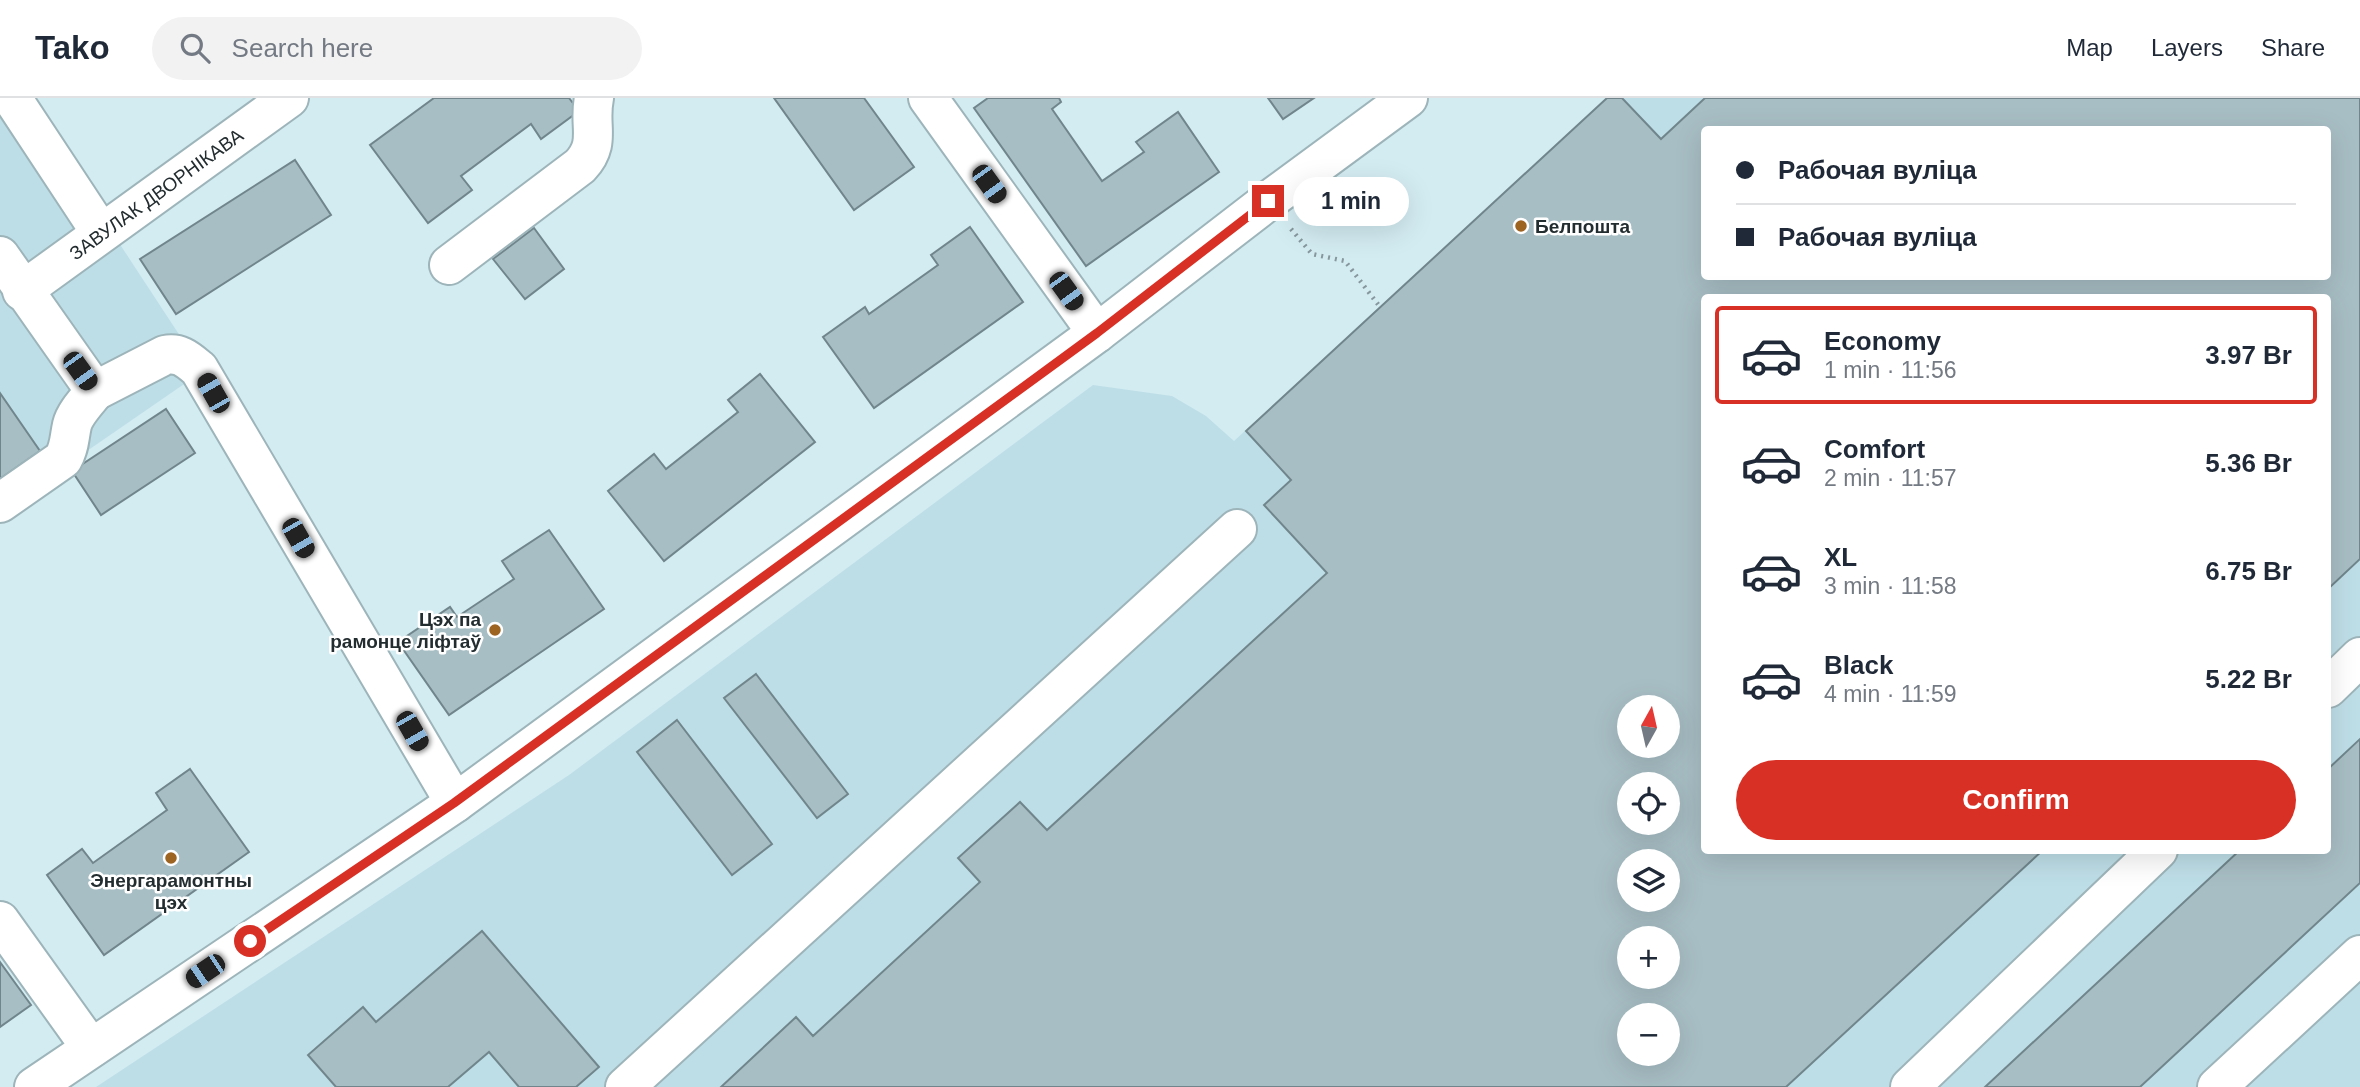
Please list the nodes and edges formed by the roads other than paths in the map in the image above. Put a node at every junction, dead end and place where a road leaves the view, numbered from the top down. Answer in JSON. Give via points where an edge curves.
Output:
{"nodes":[{"id":1,"x":12,"y":98,"type":"edge"},
{"id":2,"x":289,"y":98,"type":"edge"},
{"id":3,"x":594,"y":98,"type":"edge"},
{"id":4,"x":928,"y":98,"type":"edge"},
{"id":5,"x":1408,"y":98,"type":"edge"},
{"id":6,"x":101,"y":233,"type":"junction"},
{"id":7,"x":0,"y":256,"type":"edge"},
{"id":8,"x":449,"y":265,"type":"dead end"},
{"id":9,"x":22,"y":291,"type":"junction"},
{"id":10,"x":1097,"y":333,"type":"junction"},
{"id":11,"x":95,"y":391,"type":"junction"},
{"id":12,"x":0,"y":503,"type":"edge"},
{"id":13,"x":1237,"y":528,"type":"dead end"},
{"id":14,"x":2360,"y":657,"type":"edge"},
{"id":15,"x":2331,"y":685,"type":"edge"},
{"id":16,"x":454,"y":803,"type":"junction"},
{"id":17,"x":2154,"y":854,"type":"edge"},
{"id":18,"x":0,"y":921,"type":"edge"},
{"id":19,"x":2360,"y":955,"type":"edge"},
{"id":20,"x":91,"y":1048,"type":"junction"},
{"id":21,"x":34,"y":1087,"type":"edge"},
{"id":22,"x":625,"y":1087,"type":"edge"},
{"id":23,"x":1910,"y":1087,"type":"edge"},
{"id":24,"x":2217,"y":1087,"type":"edge"}],
"edges":[{"from":1,"to":6,"type":"street"},
{"from":2,"to":6,"type":"street","name":"ЗАВУЛАК ДВОРНІКАВА"},
{"from":3,"to":8,"type":"street","via":[[593,148],[588,158]]},
{"from":4,"to":10,"type":"street"},
{"from":5,"to":10,"type":"street"},
{"from":6,"to":9,"type":"street","name":"ЗАВУЛАК ДВОРНІКАВА"},
{"from":7,"to":9,"type":"street"},
{"from":9,"to":11,"type":"street"},
{"from":10,"to":16,"type":"street"},
{"from":11,"to":12,"type":"street","via":[[75,417],[63,458]]},
{"from":11,"to":16,"type":"street","via":[[174,353],[199,369]]},
{"from":13,"to":22,"type":"street"},
{"from":14,"to":15,"type":"street"},
{"from":16,"to":20,"type":"street"},
{"from":17,"to":23,"type":"street"},
{"from":18,"to":20,"type":"street"},
{"from":19,"to":24,"type":"street"},
{"from":20,"to":21,"type":"street"}]}
